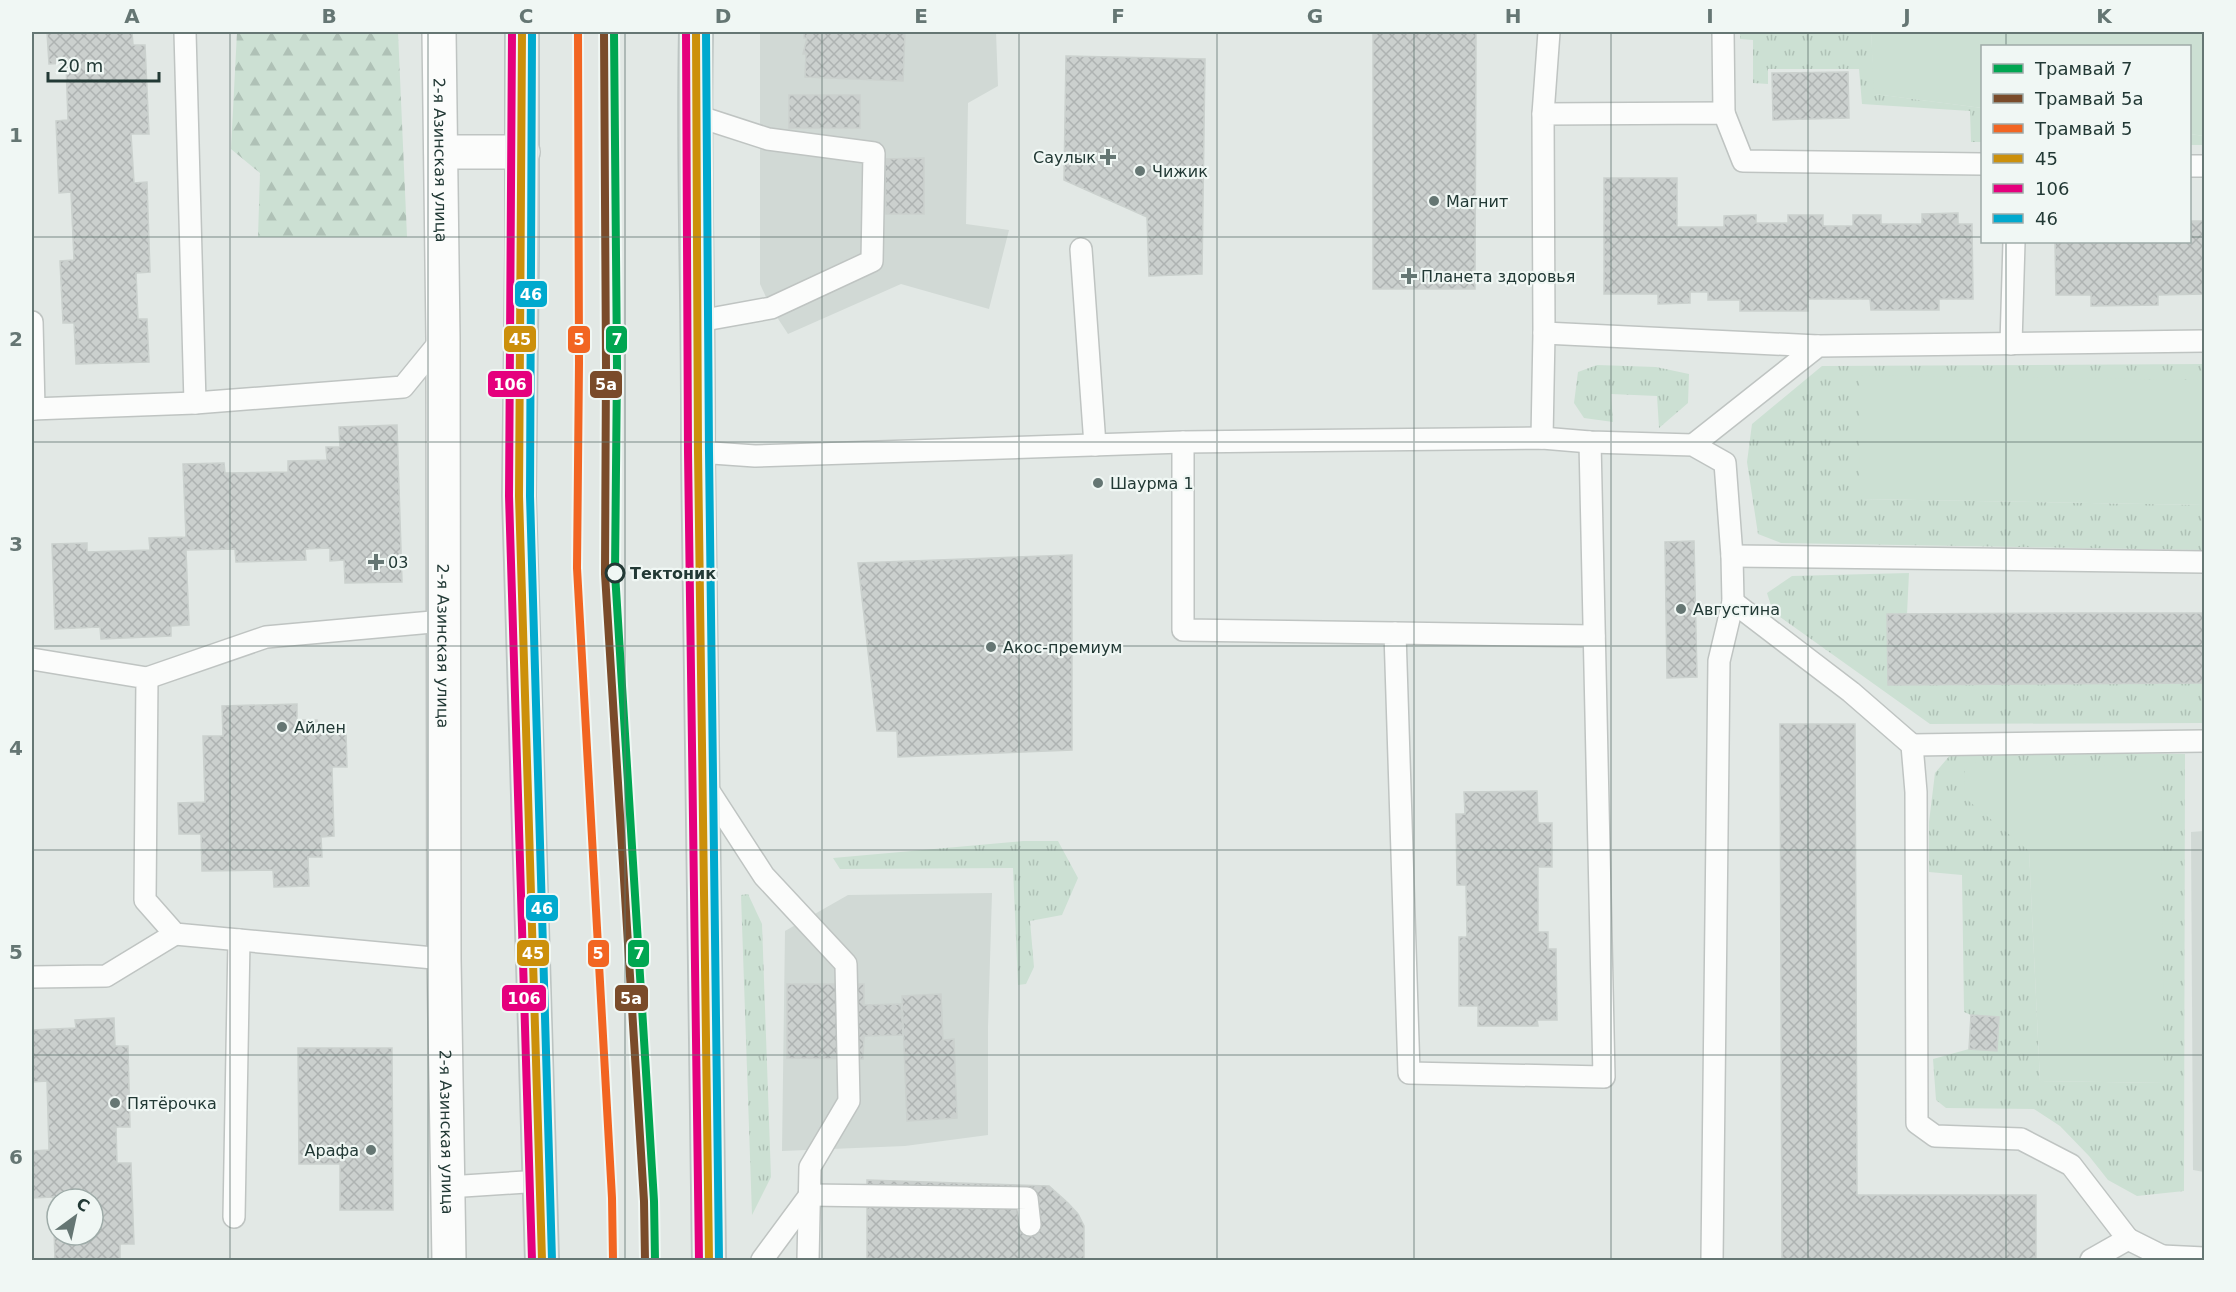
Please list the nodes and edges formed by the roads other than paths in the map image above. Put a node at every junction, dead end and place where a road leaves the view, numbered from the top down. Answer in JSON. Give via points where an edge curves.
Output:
{"nodes":[{"id":1,"x":185,"y":32,"type":"edge"},
{"id":2,"x":439,"y":32,"type":"edge"},
{"id":3,"x":522,"y":32,"type":"edge"},
{"id":4,"x":696,"y":32,"type":"edge"},
{"id":5,"x":1549,"y":32,"type":"edge"},
{"id":6,"x":1723,"y":32,"type":"edge"},
{"id":7,"x":1724,"y":113,"type":"junction"},
{"id":8,"x":1543,"y":114,"type":"junction"},
{"id":9,"x":694,"y":115,"type":"junction"},
{"id":10,"x":441,"y":152,"type":"junction"},
{"id":11,"x":523,"y":152,"type":"junction"},
{"id":12,"x":1981,"y":164,"type":"edge"},
{"id":13,"x":2014,"y":243,"type":"edge"},
{"id":14,"x":1081,"y":249,"type":"dead end"},
{"id":15,"x":699,"y":321,"type":"junction"},
{"id":16,"x":32,"y":322,"type":"edge"},
{"id":17,"x":1544,"y":333,"type":"junction"},
{"id":18,"x":443,"y":338,"type":"junction"},
{"id":19,"x":32,"y":341,"type":"edge"},
{"id":20,"x":2205,"y":341,"type":"edge"},
{"id":21,"x":2012,"y":344,"type":"junction"},
{"id":22,"x":1818,"y":346,"type":"junction"},
{"id":23,"x":195,"y":403,"type":"junction"},
{"id":24,"x":33,"y":409,"type":"edge"},
{"id":25,"x":1542,"y":438,"type":"junction"},
{"id":26,"x":1183,"y":442,"type":"junction"},
{"id":27,"x":1590,"y":442,"type":"junction"},
{"id":28,"x":1095,"y":445,"type":"junction"},
{"id":29,"x":1693,"y":445,"type":"junction"},
{"id":30,"x":698,"y":452,"type":"junction"},
{"id":31,"x":1732,"y":556,"type":"junction"},
{"id":32,"x":2205,"y":562,"type":"edge"},
{"id":33,"x":1733,"y":602,"type":"junction"},
{"id":34,"x":443,"y":621,"type":"junction"},
{"id":35,"x":1395,"y":633,"type":"junction"},
{"id":36,"x":1594,"y":636,"type":"junction"},
{"id":37,"x":32,"y":659,"type":"edge"},
{"id":38,"x":147,"y":678,"type":"junction"},
{"id":39,"x":2205,"y":741,"type":"edge"},
{"id":40,"x":1912,"y":746,"type":"junction"},
{"id":41,"x":703,"y":782,"type":"junction"},
{"id":42,"x":175,"y":934,"type":"junction"},
{"id":43,"x":239,"y":940,"type":"junction"},
{"id":44,"x":444,"y":959,"type":"junction"},
{"id":45,"x":32,"y":977,"type":"edge"},
{"id":46,"x":541,"y":1181,"type":"junction"},
{"id":47,"x":448,"y":1187,"type":"junction"},
{"id":48,"x":810,"y":1195,"type":"junction"},
{"id":49,"x":234,"y":1217,"type":"dead end"},
{"id":50,"x":1030,"y":1225,"type":"dead end"},
{"id":51,"x":2128,"y":1239,"type":"junction"},
{"id":52,"x":2163,"y":1258,"type":"edge"},
{"id":53,"x":2205,"y":1258,"type":"edge"},
{"id":54,"x":449,"y":1260,"type":"edge"},
{"id":55,"x":542,"y":1260,"type":"edge"},
{"id":56,"x":709,"y":1260,"type":"edge"},
{"id":57,"x":762,"y":1260,"type":"edge"},
{"id":58,"x":808,"y":1260,"type":"edge"},
{"id":59,"x":1712,"y":1260,"type":"edge"},
{"id":60,"x":2091,"y":1260,"type":"edge"}],
"edges":[{"from":1,"to":23,"type":"lane"},
{"from":2,"to":10,"type":"street","name":"2-я Азинская улица"},
{"from":3,"to":11,"type":"main road"},
{"from":4,"to":9,"type":"main road"},
{"from":5,"to":8,"type":"lane"},
{"from":6,"to":7,"type":"lane"},
{"from":7,"to":8,"type":"lane"},
{"from":7,"to":12,"type":"lane","via":[[1743,161]]},
{"from":8,"to":17,"type":"lane"},
{"from":9,"to":15,"type":"main road"},
{"from":9,"to":15,"type":"lane","via":[[768,139],[874,153],[872,261],[771,308]]},
{"from":10,"to":11,"type":"street"},
{"from":10,"to":18,"type":"street","name":"2-я Азинская улица"},
{"from":11,"to":46,"type":"main road","via":[[519,496]]},
{"from":13,"to":21,"type":"lane"},
{"from":14,"to":28,"type":"lane"},
{"from":15,"to":30,"type":"main road"},
{"from":16,"to":19,"type":"lane"},
{"from":17,"to":22,"type":"lane"},
{"from":17,"to":25,"type":"lane"},
{"from":18,"to":23,"type":"lane","via":[[403,387]]},
{"from":18,"to":34,"type":"street","name":"2-я Азинская улица"},
{"from":19,"to":24,"type":"lane"},
{"from":20,"to":21,"type":"lane"},
{"from":21,"to":22,"type":"lane"},
{"from":22,"to":29,"type":"lane"},
{"from":23,"to":24,"type":"lane"},
{"from":25,"to":26,"type":"lane"},
{"from":25,"to":27,"type":"lane"},
{"from":26,"to":28,"type":"lane"},
{"from":26,"to":35,"type":"lane","via":[[1183,630]]},
{"from":27,"to":29,"type":"lane"},
{"from":27,"to":36,"type":"lane"},
{"from":28,"to":30,"type":"lane","via":[[755,456]]},
{"from":29,"to":31,"type":"lane","via":[[1725,463]]},
{"from":30,"to":41,"type":"main road"},
{"from":31,"to":32,"type":"lane"},
{"from":31,"to":33,"type":"lane"},
{"from":33,"to":40,"type":"lane","via":[[1851,692]]},
{"from":33,"to":59,"type":"lane","via":[[1719,661]]},
{"from":34,"to":38,"type":"lane","via":[[266,638]]},
{"from":34,"to":44,"type":"street","name":"2-я Азинская улица"},
{"from":35,"to":36,"type":"lane"},
{"from":35,"to":36,"type":"lane","via":[[1409,1073],[1604,1077]]},
{"from":37,"to":38,"type":"lane"},
{"from":38,"to":42,"type":"lane","via":[[145,900]]},
{"from":39,"to":40,"type":"lane"},
{"from":40,"to":51,"type":"lane","via":[[1916,792],[1917,1123],[1935,1136],[2021,1139],[2071,1165]]},
{"from":41,"to":48,"type":"lane","via":[[764,876],[846,964],[849,1101],[810,1167]]},
{"from":41,"to":56,"type":"main road"},
{"from":42,"to":43,"type":"lane"},
{"from":42,"to":45,"type":"lane","via":[[106,976]]},
{"from":43,"to":44,"type":"lane"},
{"from":43,"to":49,"type":"lane"},
{"from":44,"to":47,"type":"street","name":"2-я Азинская улица"},
{"from":46,"to":47,"type":"lane"},
{"from":46,"to":55,"type":"main road"},
{"from":47,"to":54,"type":"street","name":"2-я Азинская улица"},
{"from":48,"to":50,"type":"lane","via":[[1028,1198]]},
{"from":48,"to":57,"type":"lane"},
{"from":48,"to":58,"type":"lane"},
{"from":51,"to":52,"type":"lane"},
{"from":51,"to":60,"type":"lane"},
{"from":52,"to":53,"type":"lane"}]}
